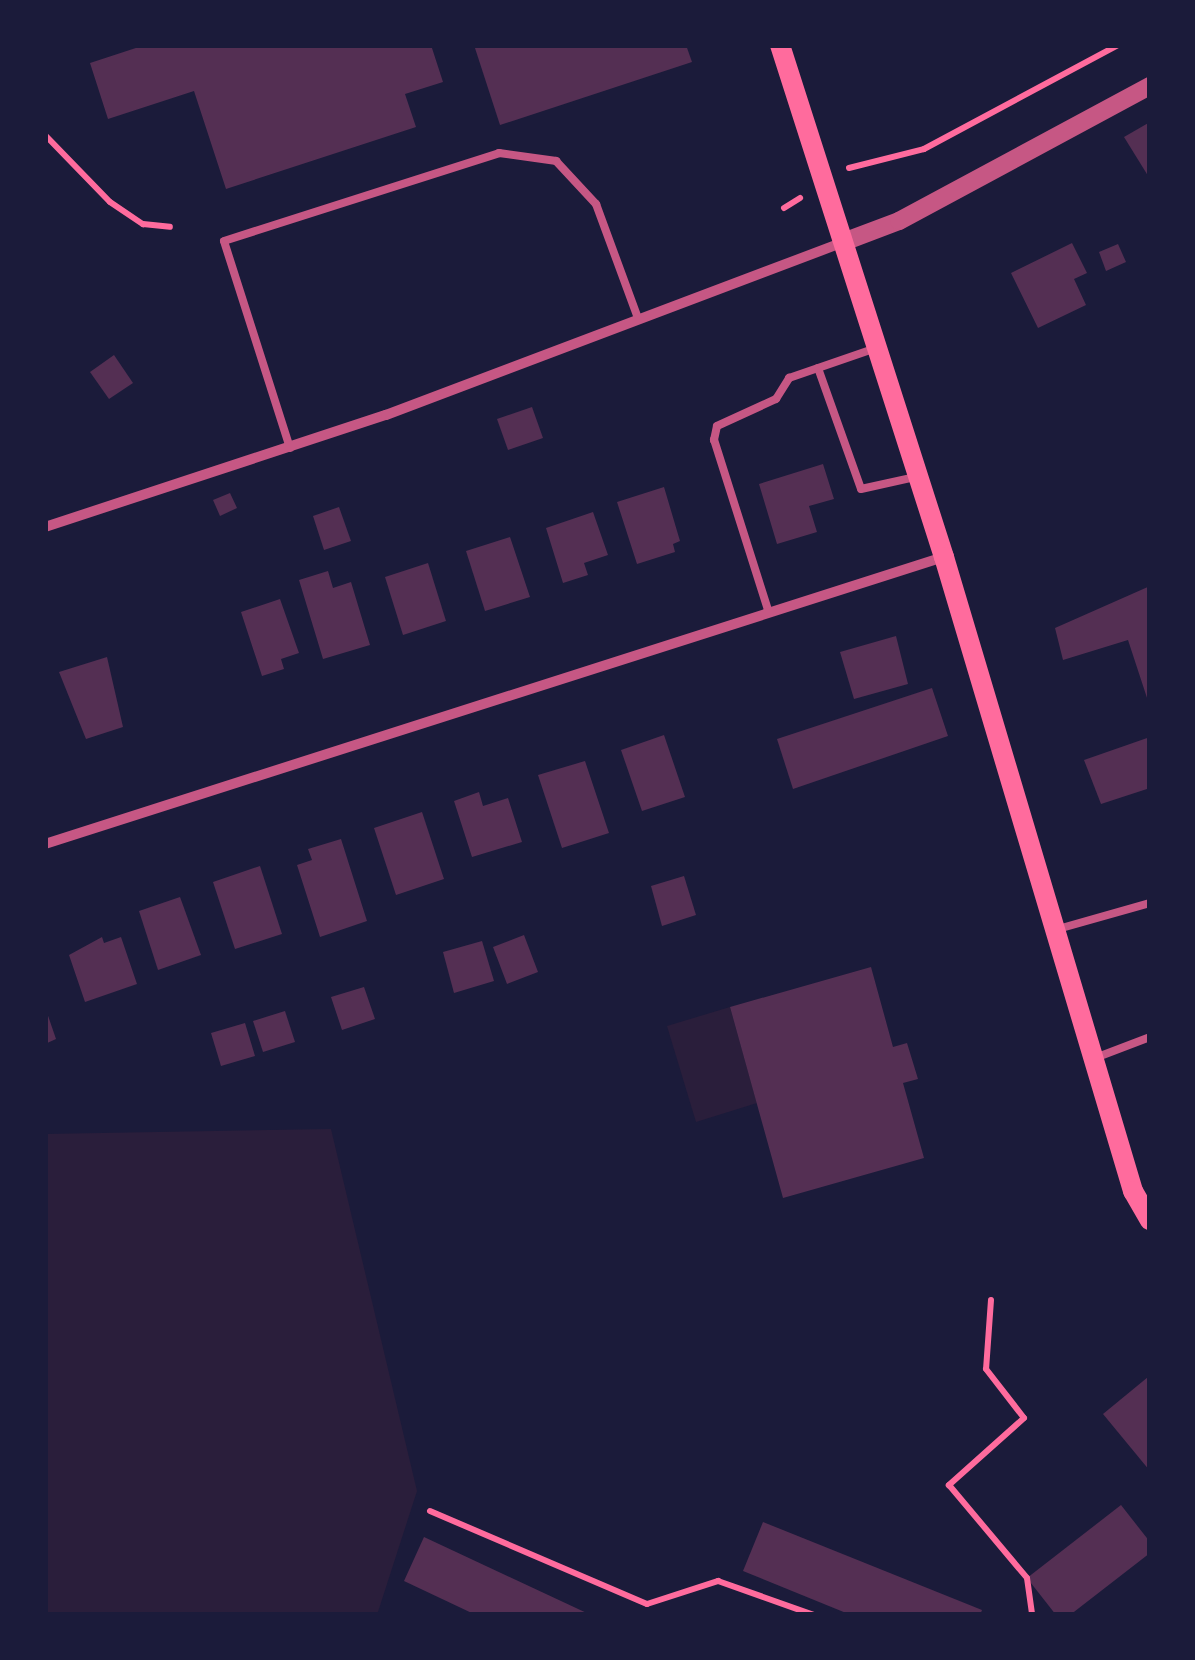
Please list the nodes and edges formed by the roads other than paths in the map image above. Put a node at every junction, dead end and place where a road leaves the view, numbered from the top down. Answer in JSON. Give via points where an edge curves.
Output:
{"nodes":[{"id":1,"x":780,"y":45,"type":"edge"},
{"id":2,"x":1150,"y":86,"type":"edge"},
{"id":3,"x":846,"y":241,"type":"junction"},
{"id":4,"x":638,"y":318,"type":"junction"},
{"id":5,"x":878,"y":347,"type":"junction"},
{"id":6,"x":818,"y":368,"type":"junction"},
{"id":7,"x":290,"y":448,"type":"junction"},
{"id":8,"x":919,"y":476,"type":"junction"},
{"id":9,"x":45,"y":528,"type":"edge"},
{"id":10,"x":944,"y":558,"type":"junction"},
{"id":11,"x":770,"y":613,"type":"junction"},
{"id":12,"x":45,"y":844,"type":"edge"},
{"id":13,"x":1150,"y":903,"type":"edge"},
{"id":14,"x":1056,"y":930,"type":"junction"},
{"id":15,"x":1150,"y":1037,"type":"edge"},
{"id":16,"x":1094,"y":1058,"type":"junction"},
{"id":17,"x":1150,"y":1221,"type":"edge"}],
"edges":[{"from":1,"to":3,"type":"main road"},
{"from":2,"to":3,"type":"street","via":[[899,221]]},
{"from":3,"to":4,"type":"street"},
{"from":3,"to":5,"type":"main road"},
{"from":4,"to":7,"type":"street"},
{"from":4,"to":7,"type":"lane","via":[[596,204],[556,161],[499,152],[224,241]]},
{"from":5,"to":6,"type":"lane"},
{"from":5,"to":8,"type":"main road"},
{"from":6,"to":8,"type":"lane","via":[[861,489]]},
{"from":6,"to":11,"type":"lane","via":[[789,378],[776,399],[734,413],[717,426],[714,440]]},
{"from":7,"to":9,"type":"street"},
{"from":8,"to":10,"type":"main road"},
{"from":10,"to":11,"type":"street"},
{"from":10,"to":14,"type":"main road"},
{"from":11,"to":12,"type":"street"},
{"from":13,"to":14,"type":"lane"},
{"from":14,"to":16,"type":"main road"},
{"from":15,"to":16,"type":"lane"},
{"from":16,"to":17,"type":"main road","via":[[1133,1191]]}]}
